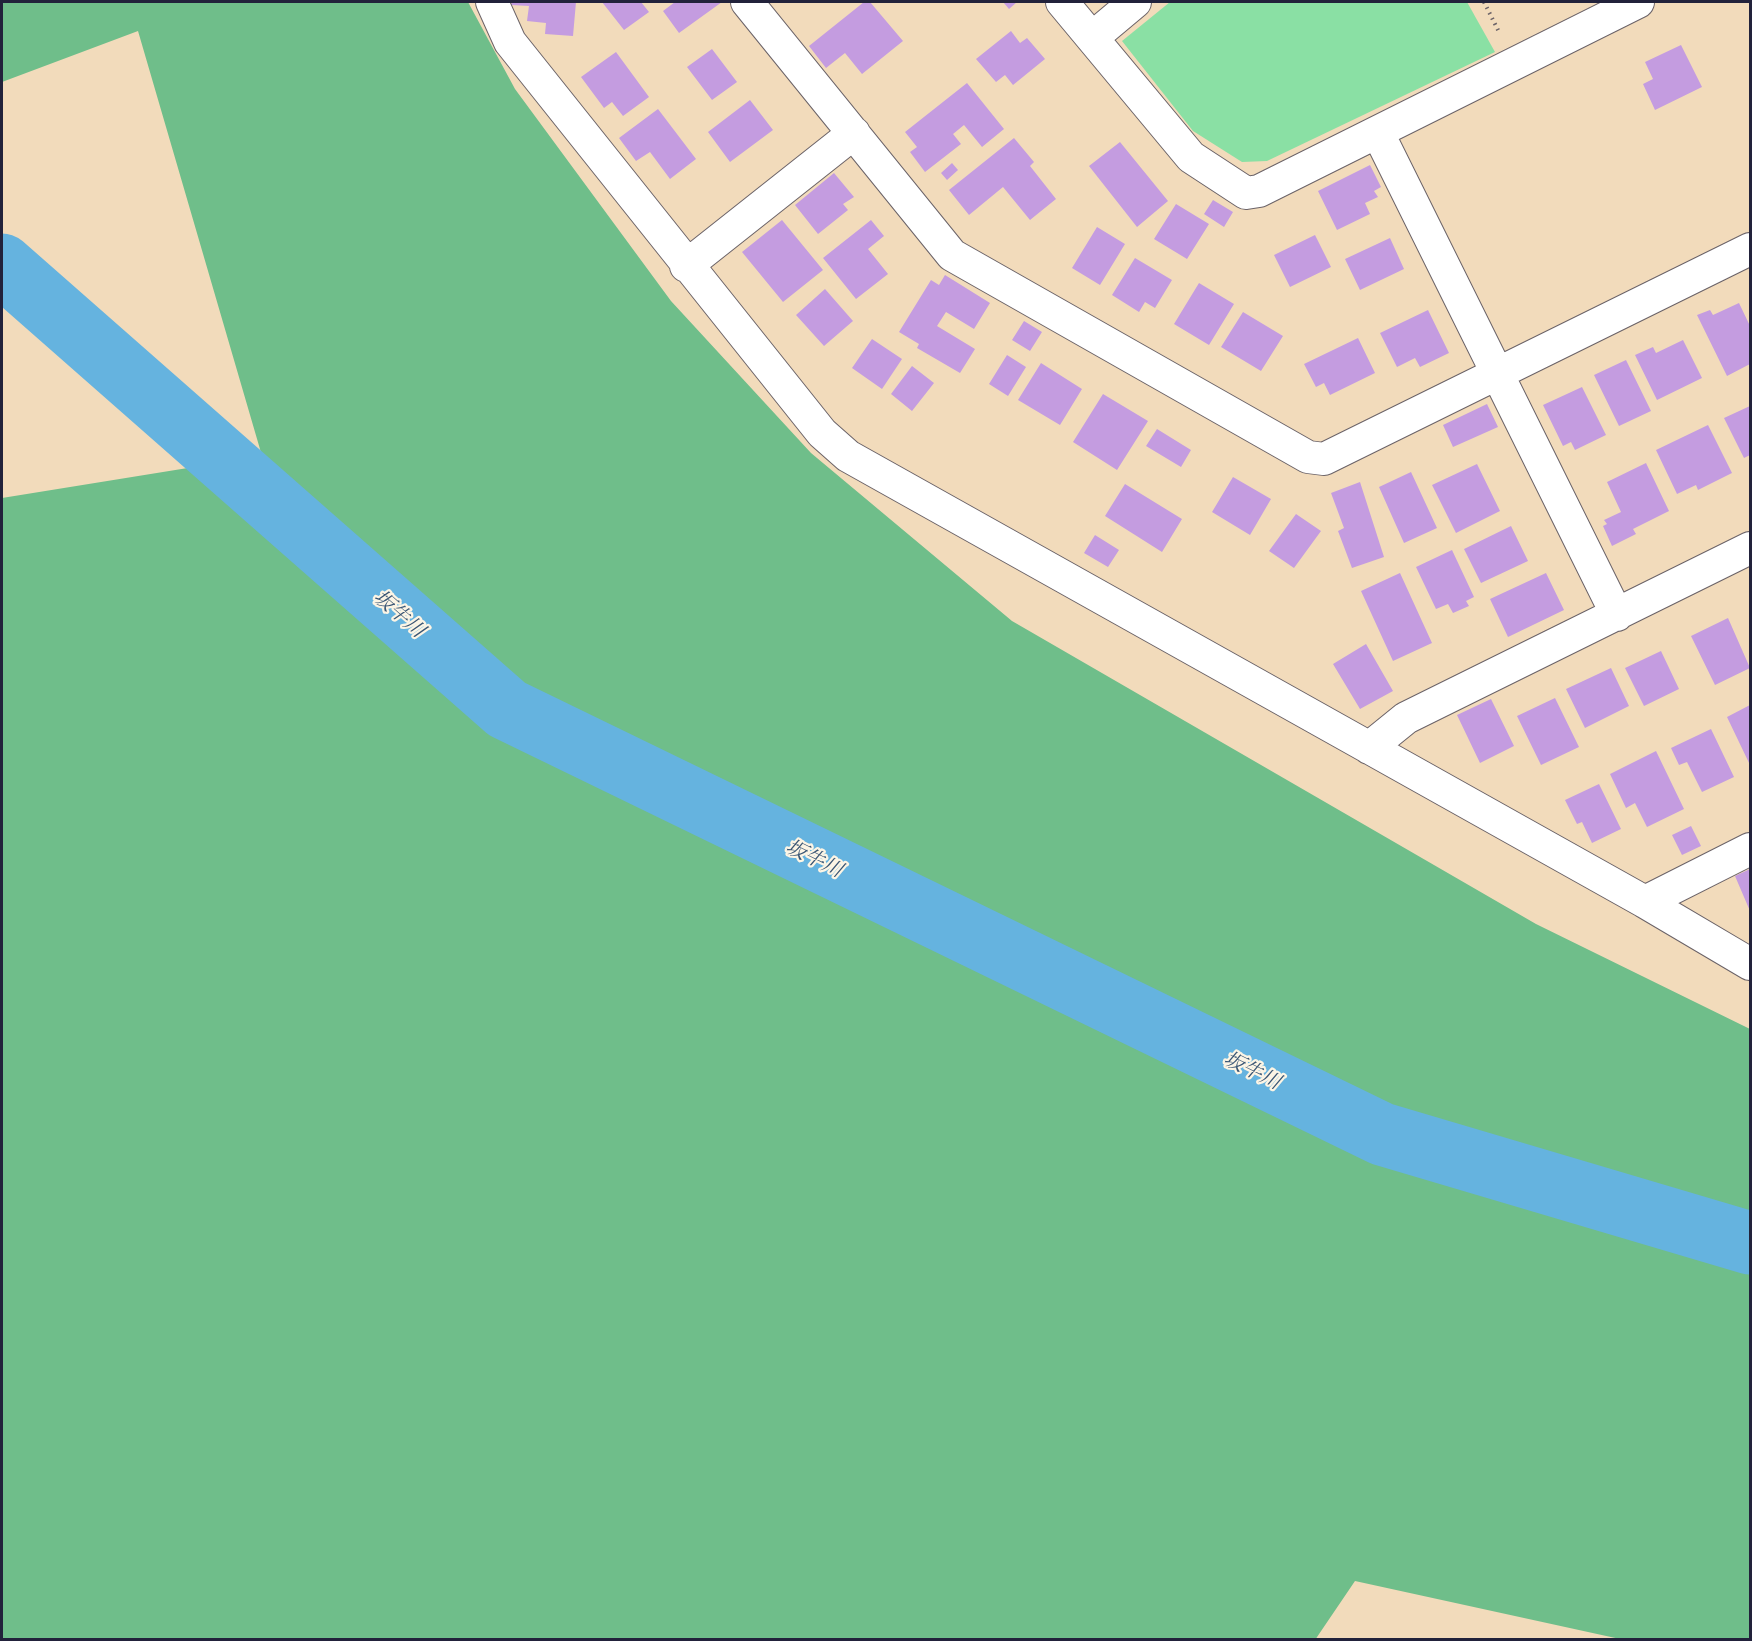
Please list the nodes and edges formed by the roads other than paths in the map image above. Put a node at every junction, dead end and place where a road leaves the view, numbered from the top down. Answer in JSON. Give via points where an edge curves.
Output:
{"nodes":[{"id":1,"x":492,"y":2,"type":"edge"},
{"id":2,"x":747,"y":2,"type":"edge"},
{"id":3,"x":1062,"y":2,"type":"edge"},
{"id":4,"x":1135,"y":2,"type":"edge"},
{"id":5,"x":1638,"y":2,"type":"edge"},
{"id":6,"x":1092,"y":38,"type":"junction"},
{"id":7,"x":854,"y":133,"type":"junction"},
{"id":8,"x":1378,"y":133,"type":"junction"},
{"id":9,"x":1750,"y":249,"type":"edge"},
{"id":10,"x":686,"y":266,"type":"junction"},
{"id":11,"x":1497,"y":373,"type":"junction"},
{"id":12,"x":1750,"y":548,"type":"edge"},
{"id":13,"x":1617,"y":615,"type":"junction"},
{"id":14,"x":1369,"y":748,"type":"junction"},
{"id":15,"x":1750,"y":849,"type":"edge"},
{"id":16,"x":1645,"y":902,"type":"junction"},
{"id":17,"x":1750,"y":964,"type":"edge"}],
"edges":[{"from":1,"to":10,"type":"street","via":[[510,42]]},
{"from":2,"to":7,"type":"street"},
{"from":3,"to":6,"type":"street"},
{"from":4,"to":6,"type":"street"},
{"from":5,"to":8,"type":"street"},
{"from":6,"to":8,"type":"street","via":[[1191,157],[1246,193],[1259,191]]},
{"from":7,"to":10,"type":"street"},
{"from":7,"to":11,"type":"street","via":[[952,255],[1308,457],[1324,459]]},
{"from":8,"to":11,"type":"street"},
{"from":9,"to":11,"type":"street"},
{"from":10,"to":14,"type":"street","via":[[822,434],[848,456]]},
{"from":11,"to":13,"type":"street"},
{"from":12,"to":13,"type":"street"},
{"from":13,"to":14,"type":"street","via":[[1406,718]]},
{"from":14,"to":16,"type":"street"},
{"from":15,"to":16,"type":"street"},
{"from":16,"to":17,"type":"street"}]}
